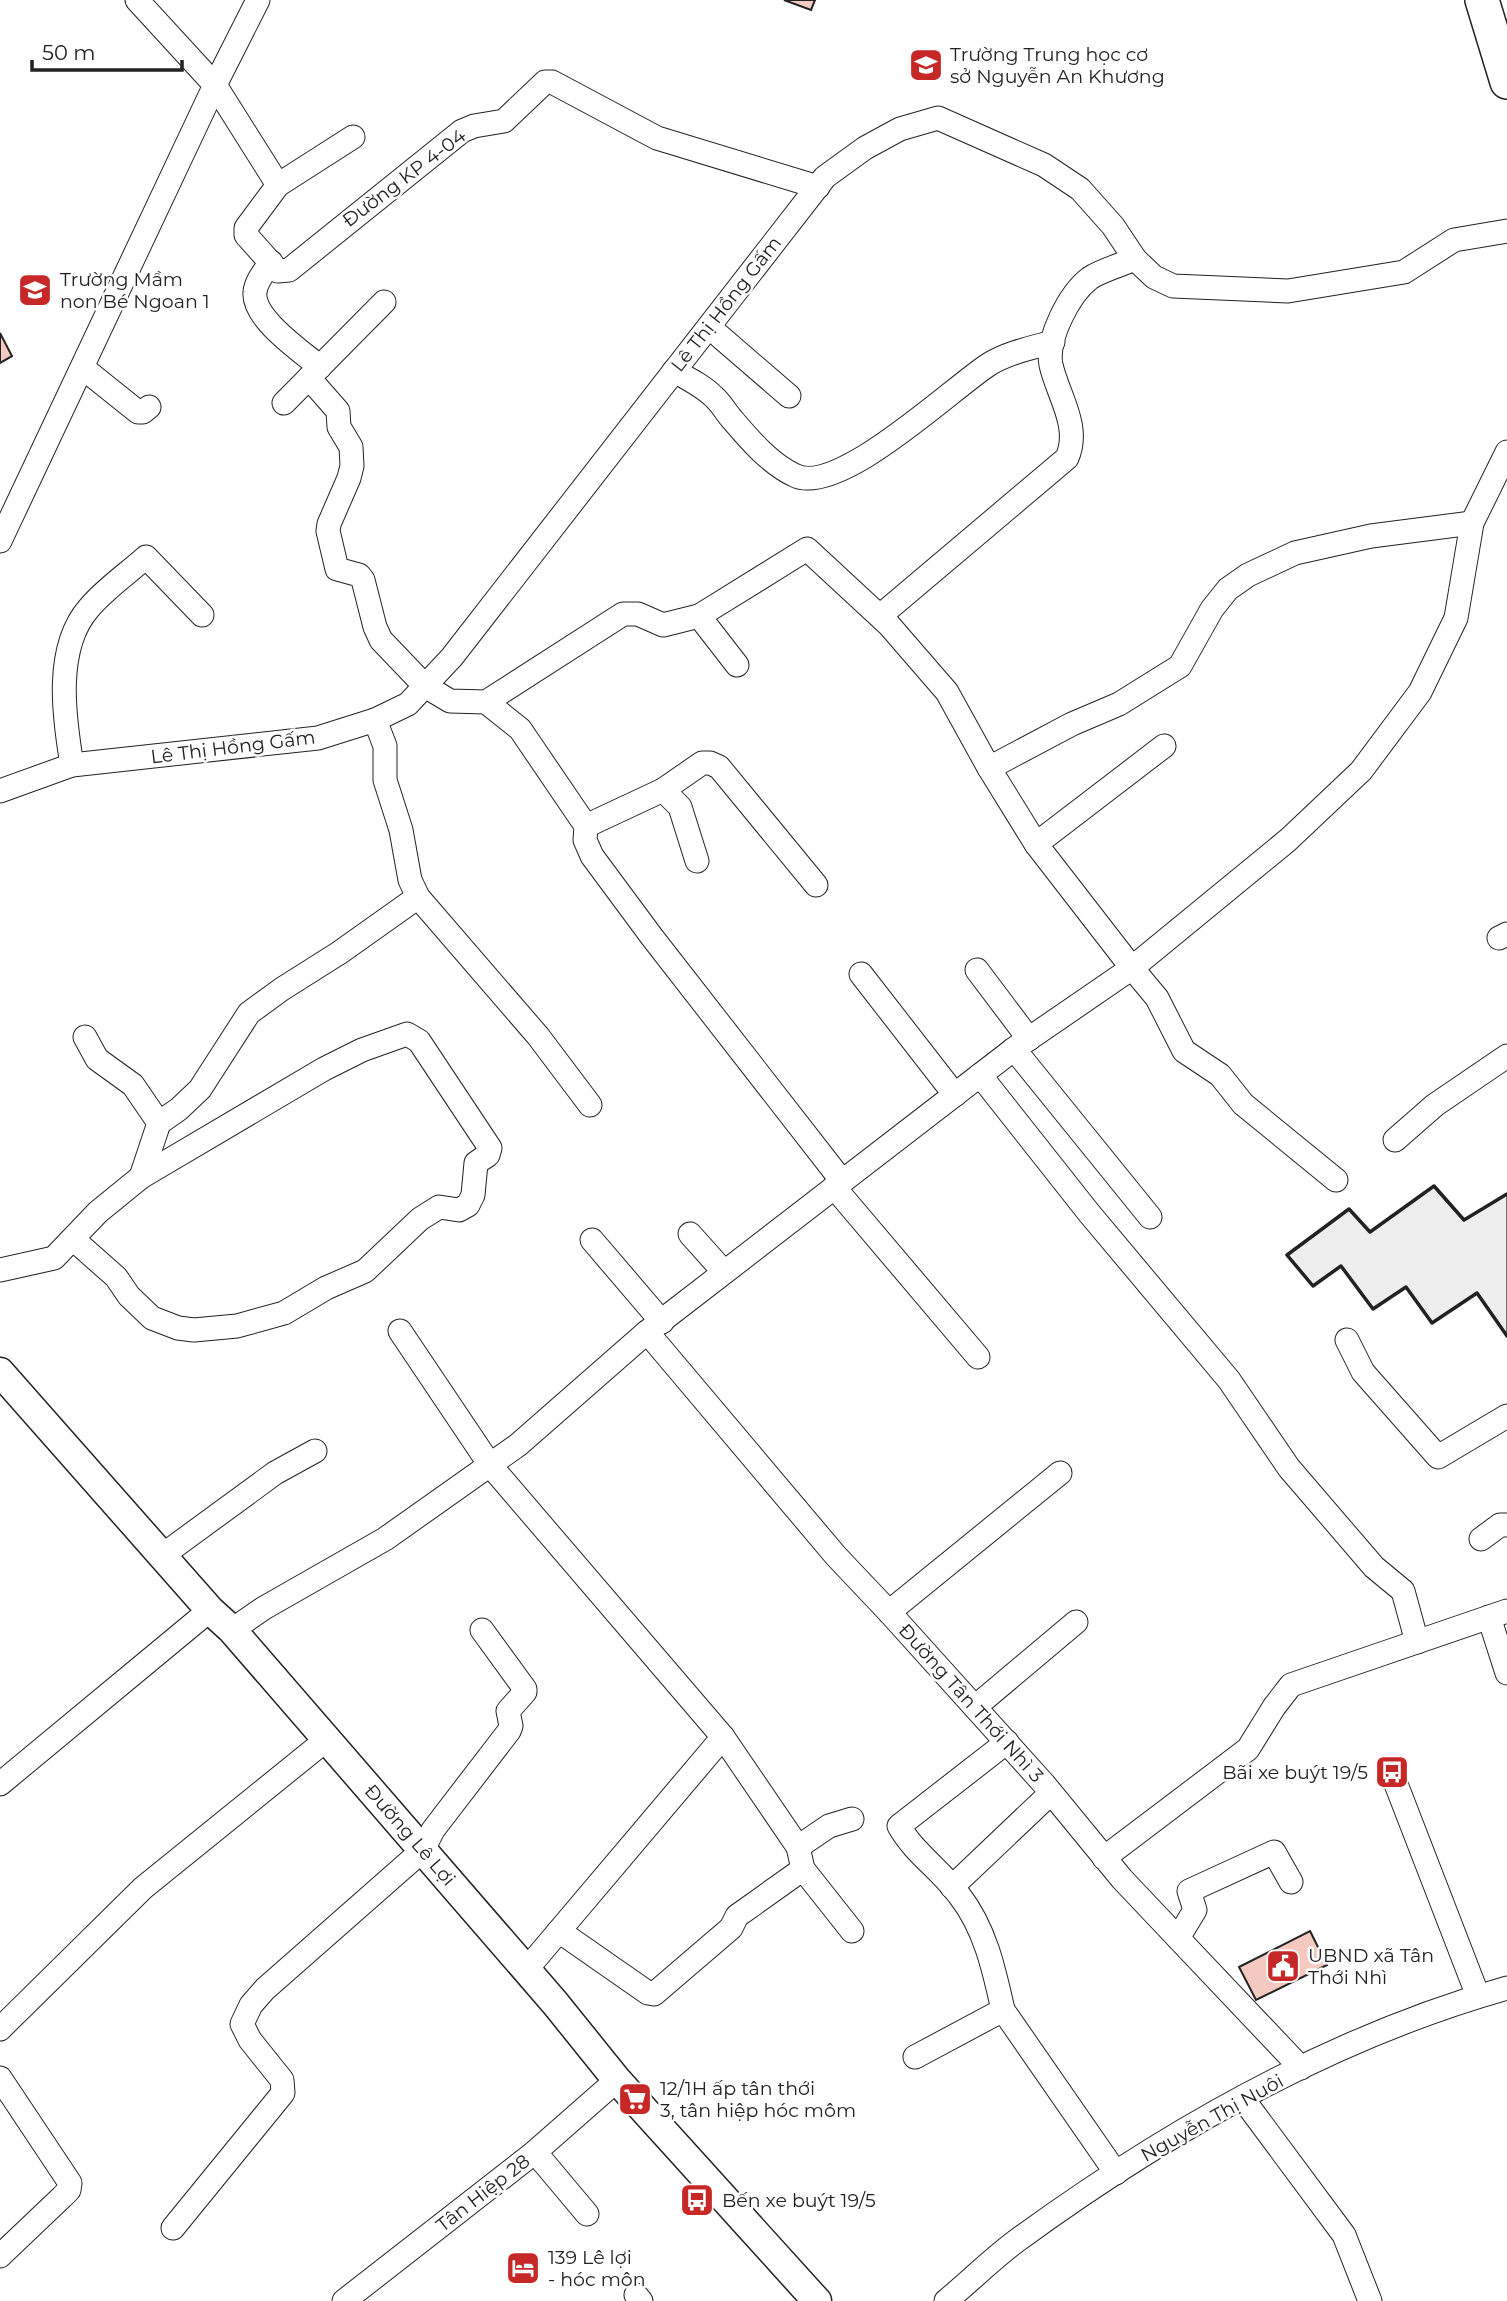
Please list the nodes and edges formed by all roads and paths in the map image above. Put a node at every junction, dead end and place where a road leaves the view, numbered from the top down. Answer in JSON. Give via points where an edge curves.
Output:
{"nodes":[{"id":1,"x":137,"y":0,"type":"edge"},
{"id":2,"x":258,"y":0,"type":"edge"},
{"id":3,"x":1482,"y":0,"type":"edge"},
{"id":4,"x":1507,"y":82,"type":"edge"},
{"id":5,"x":215,"y":85,"type":"junction"},
{"id":6,"x":353,"y":137,"type":"dead end"},
{"id":7,"x":278,"y":186,"type":"junction"},
{"id":8,"x":818,"y":187,"type":"junction"},
{"id":9,"x":1507,"y":232,"type":"edge"},
{"id":10,"x":1135,"y":259,"type":"junction"},
{"id":11,"x":271,"y":262,"type":"junction"},
{"id":12,"x":384,"y":302,"type":"dead end"},
{"id":13,"x":709,"y":327,"type":"junction"},
{"id":14,"x":1053,"y":342,"type":"junction"},
{"id":15,"x":83,"y":368,"type":"junction"},
{"id":16,"x":674,"y":371,"type":"junction"},
{"id":17,"x":314,"y":373,"type":"junction"},
{"id":18,"x":789,"y":396,"type":"dead end"},
{"id":19,"x":284,"y":402,"type":"dead end"},
{"id":20,"x":149,"y":407,"type":"dead end"},
{"id":21,"x":1507,"y":452,"type":"edge"},
{"id":22,"x":1472,"y":523,"type":"junction"},
{"id":23,"x":0,"y":541,"type":"edge"},
{"id":24,"x":202,"y":615,"type":"dead end"},
{"id":25,"x":699,"y":616,"type":"junction"},
{"id":26,"x":880,"y":616,"type":"junction"},
{"id":27,"x":737,"y":664,"type":"dead end"},
{"id":28,"x":425,"y":686,"type":"junction"},
{"id":29,"x":486,"y":702,"type":"junction"},
{"id":30,"x":375,"y":720,"type":"junction"},
{"id":31,"x":1164,"y":746,"type":"dead end"},
{"id":32,"x":72,"y":765,"type":"junction"},
{"id":33,"x":989,"y":768,"type":"junction"},
{"id":34,"x":663,"y":790,"type":"junction"},
{"id":35,"x":0,"y":792,"type":"edge"},
{"id":36,"x":586,"y":827,"type":"junction"},
{"id":37,"x":1037,"y":844,"type":"junction"},
{"id":38,"x":697,"y":862,"type":"dead end"},
{"id":39,"x":816,"y":885,"type":"dead end"},
{"id":40,"x":418,"y":897,"type":"junction"},
{"id":41,"x":1132,"y":968,"type":"junction"},
{"id":42,"x":977,"y":970,"type":"dead end"},
{"id":43,"x":861,"y":974,"type":"dead end"},
{"id":44,"x":85,"y":1037,"type":"dead end"},
{"id":45,"x":1021,"y":1044,"type":"junction"},
{"id":46,"x":1507,"y":1056,"type":"edge"},
{"id":47,"x":980,"y":1076,"type":"junction"},
{"id":48,"x":955,"y":1094,"type":"junction"},
{"id":49,"x":590,"y":1105,"type":"dead end"},
{"id":50,"x":159,"y":1123,"type":"junction"},
{"id":51,"x":1395,"y":1140,"type":"dead end"},
{"id":52,"x":141,"y":1177,"type":"junction"},
{"id":53,"x":1336,"y":1180,"type":"dead end"},
{"id":54,"x":838,"y":1184,"type":"junction"},
{"id":55,"x":1150,"y":1217,"type":"dead end"},
{"id":56,"x":691,"y":1234,"type":"dead end"},
{"id":57,"x":73,"y":1239,"type":"junction"},
{"id":58,"x":592,"y":1240,"type":"dead end"},
{"id":59,"x":0,"y":1270,"type":"edge"},
{"id":60,"x":724,"y":1272,"type":"junction"},
{"id":61,"x":654,"y":1327,"type":"junction"},
{"id":62,"x":400,"y":1331,"type":"dead end"},
{"id":63,"x":1347,"y":1340,"type":"dead end"},
{"id":64,"x":978,"y":1357,"type":"dead end"},
{"id":65,"x":0,"y":1372,"type":"edge"},
{"id":66,"x":1507,"y":1416,"type":"edge"},
{"id":67,"x":315,"y":1451,"type":"dead end"},
{"id":68,"x":490,"y":1465,"type":"junction"},
{"id":69,"x":1060,"y":1474,"type":"dead end"},
{"id":70,"x":1507,"y":1525,"type":"edge"},
{"id":71,"x":1481,"y":1539,"type":"dead end"},
{"id":72,"x":163,"y":1555,"type":"junction"},
{"id":73,"x":210,"y":1610,"type":"junction"},
{"id":74,"x":889,"y":1612,"type":"junction"},
{"id":75,"x":1498,"y":1614,"type":"edge"},
{"id":76,"x":1076,"y":1622,"type":"dead end"},
{"id":77,"x":232,"y":1630,"type":"junction"},
{"id":78,"x":482,"y":1630,"type":"dead end"},
{"id":79,"x":1417,"y":1642,"type":"junction"},
{"id":80,"x":1507,"y":1673,"type":"edge"},
{"id":81,"x":975,"y":1707,"type":"junction"},
{"id":82,"x":723,"y":1737,"type":"junction"},
{"id":83,"x":327,"y":1740,"type":"junction"},
{"id":84,"x":1007,"y":1742,"type":"junction"},
{"id":85,"x":1396,"y":1783,"type":"dead end"},
{"id":86,"x":0,"y":1784,"type":"edge"},
{"id":87,"x":1051,"y":1793,"type":"junction"},
{"id":88,"x":852,"y":1819,"type":"dead end"},
{"id":89,"x":423,"y":1850,"type":"junction"},
{"id":90,"x":800,"y":1858,"type":"junction"},
{"id":91,"x":1104,"y":1858,"type":"junction"},
{"id":92,"x":1291,"y":1882,"type":"dead end"},
{"id":93,"x":952,"y":1887,"type":"junction"},
{"id":94,"x":559,"y":1931,"type":"junction"},
{"id":95,"x":852,"y":1931,"type":"dead end"},
{"id":96,"x":1178,"y":1938,"type":"junction"},
{"id":97,"x":526,"y":1969,"type":"junction"},
{"id":98,"x":1507,"y":1988,"type":"edge"},
{"id":99,"x":1478,"y":1996,"type":"junction"},
{"id":100,"x":1003,"y":2010,"type":"junction"},
{"id":101,"x":0,"y":2029,"type":"edge"},
{"id":102,"x":915,"y":2057,"type":"dead end"},
{"id":103,"x":1301,"y":2068,"type":"junction"},
{"id":104,"x":0,"y":2078,"type":"edge"},
{"id":105,"x":617,"y":2080,"type":"junction"},
{"id":106,"x":1243,"y":2099,"type":"junction"},
{"id":107,"x":535,"y":2152,"type":"junction"},
{"id":108,"x":1116,"y":2173,"type":"junction"},
{"id":109,"x":587,"y":2214,"type":"dead end"},
{"id":110,"x":173,"y":2228,"type":"dead end"},
{"id":111,"x":0,"y":2256,"type":"edge"},
{"id":112,"x":344,"y":2301,"type":"edge"},
{"id":113,"x":817,"y":2301,"type":"edge"},
{"id":114,"x":946,"y":2301,"type":"edge"},
{"id":115,"x":1370,"y":2301,"type":"edge"}],
"edges":[{"from":1,"to":5,"type":"street"},
{"from":2,"to":5,"type":"street"},
{"from":3,"to":4,"type":"highway"},
{"from":5,"to":7,"type":"street"},
{"from":5,"to":15,"type":"street"},
{"from":6,"to":7,"type":"street"},
{"from":7,"to":11,"type":"street","via":[[245,232]]},
{"from":8,"to":10,"type":"street","name":"Lê Thị Hồng Gấm","via":[[865,148],[900,129],[938,118],[1044,165],[1080,189]]},
{"from":8,"to":11,"type":"street","name":"Đường KP 4-04","via":[[657,138],[545,82],[504,121],[462,131],[289,270],[278,271]]},
{"from":8,"to":13,"type":"street","name":"Lê Thị Hồng Gấm"},
{"from":9,"to":10,"type":"street","name":"Lê Thị Hồng Gấm","via":[[1454,240],[1404,272],[1288,291],[1173,286],[1154,277]]},
{"from":10,"to":14,"type":"street","via":[[1090,278],[1069,302]]},
{"from":11,"to":17,"type":"street","via":[[257,284],[258,307]]},
{"from":12,"to":17,"type":"street"},
{"from":13,"to":16,"type":"street","name":"Lê Thị Hồng Gấm"},
{"from":13,"to":18,"type":"street"},
{"from":14,"to":16,"type":"street","via":[[989,364],[857,462],[811,480],[772,461],[717,400]]},
{"from":14,"to":26,"type":"street","via":[[1050,362],[1071,424],[1073,445],[1067,458]]},
{"from":15,"to":20,"type":"street","via":[[138,412]]},
{"from":15,"to":23,"type":"street"},
{"from":16,"to":28,"type":"street","name":"Lê Thị Hồng Gấm"},
{"from":17,"to":19,"type":"street"},
{"from":17,"to":28,"type":"street","via":[[338,411],[339,427],[351,447],[349,478],[328,531],[337,569],[363,580],[381,640]]},
{"from":21,"to":22,"type":"street"},
{"from":22,"to":33,"type":"street","via":[[1333,544],[1295,553],[1248,575],[1228,589],[1212,609],[1180,666],[1119,704]]},
{"from":22,"to":41,"type":"street","via":[[1456,618],[1420,692],[1361,771],[1288,840]]},
{"from":24,"to":32,"type":"street","via":[[146,557],[88,609],[71,642],[64,680]]},
{"from":25,"to":26,"type":"street","via":[[807,549]]},
{"from":25,"to":27,"type":"street"},
{"from":25,"to":29,"type":"street","via":[[663,625],[638,614],[622,614]]},
{"from":26,"to":33,"type":"street","via":[[947,692]]},
{"from":28,"to":29,"type":"street","via":[[450,701]]},
{"from":28,"to":30,"type":"street","name":"Lê Thị Hồng Gấm","via":[[408,705]]},
{"from":29,"to":36,"type":"street","via":[[520,729]]},
{"from":30,"to":32,"type":"street","name":"Lê Thị Hồng Gấm","via":[[318,738]]},
{"from":30,"to":40,"type":"street","via":[[410,880]]},
{"from":31,"to":37,"type":"street"},
{"from":32,"to":35,"type":"street","name":"Lê Thị Hồng Gấm"},
{"from":33,"to":37,"type":"street"},
{"from":34,"to":36,"type":"street"},
{"from":34,"to":38,"type":"street","via":[[680,807]]},
{"from":34,"to":39,"type":"street","via":[[702,763],[719,767]]},
{"from":36,"to":54,"type":"street","via":[[585,840],[592,856]]},
{"from":37,"to":41,"type":"street"},
{"from":40,"to":49,"type":"street","via":[[538,1036]]},
{"from":40,"to":50,"type":"street","via":[[259,1004],[242,1021],[200,1089]]},
{"from":41,"to":45,"type":"street"},
{"from":41,"to":53,"type":"street","via":[[1157,998],[1184,1051],[1220,1075],[1243,1104]]},
{"from":42,"to":45,"type":"street"},
{"from":43,"to":48,"type":"street"},
{"from":44,"to":50,"type":"street","via":[[97,1059],[130,1081]]},
{"from":45,"to":47,"type":"street"},
{"from":45,"to":55,"type":"street"},
{"from":46,"to":51,"type":"street","via":[[1435,1105]]},
{"from":47,"to":48,"type":"street"},
{"from":47,"to":79,"type":"street","via":[[1229,1380],[1289,1468],[1374,1567],[1403,1591]]},
{"from":48,"to":54,"type":"street"},
{"from":50,"to":52,"type":"street"},
{"from":52,"to":57,"type":"street"},
{"from":52,"to":57,"type":"street","via":[[324,1069],[407,1034],[419,1041],[490,1147],[488,1155],[476,1163],[468,1205],[459,1210],[439,1207],[365,1270],[284,1313],[237,1326],[186,1329],[152,1318],[116,1277]]},
{"from":54,"to":60,"type":"street"},
{"from":54,"to":64,"type":"street"},
{"from":56,"to":60,"type":"street"},
{"from":57,"to":59,"type":"street","via":[[54,1258]]},
{"from":58,"to":61,"type":"street","name":"Đường Tân Thới Nhì 3"},
{"from":60,"to":61,"type":"street"},
{"from":61,"to":68,"type":"street"},
{"from":61,"to":74,"type":"street","name":"Đường Tân Thới Nhì 3","via":[[836,1556]]},
{"from":62,"to":68,"type":"street"},
{"from":63,"to":66,"type":"street","via":[[1363,1372],[1438,1457]]},
{"from":65,"to":72,"type":"main road","name":"Đường Lê Lợi"},
{"from":67,"to":72,"type":"street","via":[[275,1473]]},
{"from":68,"to":77,"type":"street","via":[[385,1539]]},
{"from":68,"to":82,"type":"street"},
{"from":69,"to":74,"type":"street"},
{"from":70,"to":71,"type":"street"},
{"from":72,"to":73,"type":"main road","name":"Đường Lê Lợi"},
{"from":73,"to":77,"type":"main road","name":"Đường Lê Lợi"},
{"from":73,"to":86,"type":"street"},
{"from":74,"to":81,"type":"street","name":"Đường Tân Thới Nhì 3"},
{"from":75,"to":79,"type":"street"},
{"from":75,"to":80,"type":"street"},
{"from":76,"to":81,"type":"street"},
{"from":77,"to":83,"type":"main road","name":"Đường Lê Lợi"},
{"from":78,"to":89,"type":"street","via":[[526,1690],[508,1711],[509,1731],[433,1830]]},
{"from":79,"to":91,"type":"street","via":[[1291,1685],[1248,1749]]},
{"from":81,"to":84,"type":"street","name":"Đường Tân Thới Nhì 3"},
{"from":82,"to":90,"type":"street"},
{"from":82,"to":94,"type":"street"},
{"from":83,"to":89,"type":"main road","name":"Đường Lê Lợi"},
{"from":83,"to":101,"type":"street","via":[[144,1888]]},
{"from":84,"to":87,"type":"street","name":"Đường Tân Thới Nhì 3"},
{"from":84,"to":93,"type":"street","via":[[899,1826]]},
{"from":85,"to":99,"type":"street"},
{"from":87,"to":91,"type":"street","name":"Đường Tân Thới Nhì 3"},
{"from":87,"to":93,"type":"street"},
{"from":88,"to":90,"type":"street","via":[[830,1826]]},
{"from":89,"to":97,"type":"main road","name":"Đường Lê Lợi"},
{"from":89,"to":110,"type":"street","via":[[251,2005],[242,2024],[282,2080],[283,2093]]},
{"from":90,"to":94,"type":"street","via":[[737,1916],[724,1935],[654,1994]]},
{"from":90,"to":95,"type":"street"},
{"from":91,"to":96,"type":"street","name":"Đường Tân Thới Nhì 3"},
{"from":92,"to":96,"type":"street","via":[[1274,1852],[1189,1891],[1195,1910]]},
{"from":93,"to":100,"type":"street","via":[[974,1916]]},
{"from":94,"to":97,"type":"street"},
{"from":96,"to":103,"type":"street","name":"Đường Tân Thới Nhì 3"},
{"from":97,"to":105,"type":"main road","name":"Đường Lê Lợi"},
{"from":98,"to":99,"type":"street","name":"Nguyễn Thị Nuôi"},
{"from":99,"to":103,"type":"street","name":"Nguyễn Thị Nuôi","via":[[1340,2048]]},
{"from":100,"to":102,"type":"street"},
{"from":100,"to":108,"type":"street"},
{"from":103,"to":106,"type":"street","name":"Nguyễn Thị Nuôi"},
{"from":104,"to":111,"type":"street","via":[[70,2183],[69,2190]]},
{"from":105,"to":107,"type":"street","name":"Tân Hiệp 28"},
{"from":105,"to":113,"type":"main road","name":"Đường Lê Lợi"},
{"from":106,"to":108,"type":"street","name":"Nguyễn Thị Nuôi","via":[[1167,2138]]},
{"from":106,"to":115,"type":"street","via":[[1344,2235]]},
{"from":107,"to":109,"type":"street"},
{"from":107,"to":112,"type":"street","name":"Tân Hiệp 28"},
{"from":108,"to":114,"type":"street","name":"Nguyễn Thị Nuôi","via":[[1013,2244]]}]}
